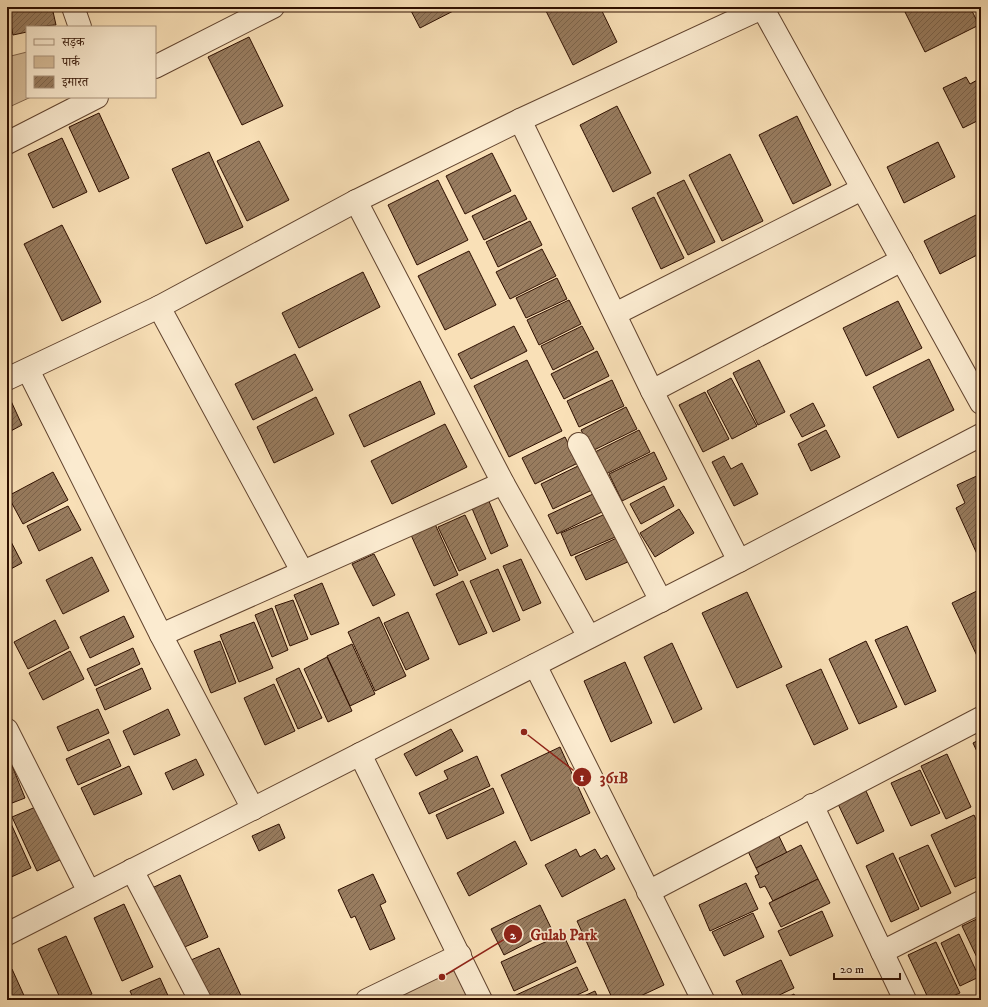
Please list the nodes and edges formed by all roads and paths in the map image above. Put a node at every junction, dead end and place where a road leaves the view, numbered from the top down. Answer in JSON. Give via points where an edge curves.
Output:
{"nodes":[{"id":1,"x":74,"y":7,"type":"edge"},
{"id":2,"x":273,"y":7,"type":"edge"},
{"id":3,"x":762,"y":8,"type":"edge"},
{"id":4,"x":80,"y":26,"type":"edge"},
{"id":5,"x":156,"y":66,"type":"edge"},
{"id":6,"x":95,"y":98,"type":"edge"},
{"id":7,"x":520,"y":120,"type":"junction"},
{"id":8,"x":7,"y":143,"type":"edge"},
{"id":9,"x":862,"y":189,"type":"junction"},
{"id":10,"x":356,"y":201,"type":"junction"},
{"id":11,"x":902,"y":260,"type":"junction"},
{"id":12,"x":158,"y":307,"type":"junction"},
{"id":13,"x":615,"y":314,"type":"junction"},
{"id":14,"x":28,"y":370,"type":"junction"},
{"id":15,"x":7,"y":379,"type":"edge"},
{"id":16,"x":652,"y":391,"type":"junction"},
{"id":17,"x":981,"y":403,"type":"edge"},
{"id":18,"x":981,"y":434,"type":"edge"},
{"id":19,"x":579,"y":444,"type":"dead end"},
{"id":20,"x":503,"y":482,"type":"junction"},
{"id":21,"x":739,"y":561,"type":"junction"},
{"id":22,"x":302,"y":571,"type":"junction"},
{"id":23,"x":661,"y":601,"type":"junction"},
{"id":24,"x":161,"y":634,"type":"junction"},
{"id":25,"x":589,"y":637,"type":"junction"},
{"id":26,"x":535,"y":665,"type":"junction"},
{"id":27,"x":981,"y":718,"type":"edge"},
{"id":28,"x":7,"y":730,"type":"edge"},
{"id":29,"x":360,"y":754,"type":"junction"},
{"id":30,"x":812,"y":805,"type":"junction"},
{"id":31,"x":253,"y":809,"type":"junction"},
{"id":32,"x":132,"y":870,"type":"junction"},
{"id":33,"x":89,"y":892,"type":"junction"},
{"id":34,"x":648,"y":892,"type":"junction"},
{"id":35,"x":981,"y":902,"type":"edge"},
{"id":36,"x":7,"y":934,"type":"edge"},
{"id":37,"x":882,"y":952,"type":"junction"},
{"id":38,"x":460,"y":955,"type":"junction"},
{"id":39,"x":200,"y":1000,"type":"edge"},
{"id":40,"x":367,"y":1000,"type":"edge"},
{"id":41,"x":481,"y":1000,"type":"edge"},
{"id":42,"x":703,"y":1000,"type":"edge"},
{"id":43,"x":904,"y":1000,"type":"edge"}],
"edges":[{"from":1,"to":4,"type":"street"},
{"from":2,"to":5,"type":"street"},
{"from":3,"to":7,"type":"street"},
{"from":3,"to":9,"type":"street"},
{"from":6,"to":8,"type":"street"},
{"from":7,"to":10,"type":"street"},
{"from":7,"to":13,"type":"street"},
{"from":9,"to":11,"type":"street"},
{"from":9,"to":13,"type":"street"},
{"from":10,"to":12,"type":"street"},
{"from":10,"to":20,"type":"street"},
{"from":11,"to":16,"type":"street"},
{"from":11,"to":17,"type":"street"},
{"from":12,"to":14,"type":"street"},
{"from":12,"to":22,"type":"street"},
{"from":13,"to":16,"type":"street"},
{"from":14,"to":15,"type":"street"},
{"from":14,"to":24,"type":"street"},
{"from":16,"to":21,"type":"street"},
{"from":18,"to":21,"type":"street"},
{"from":19,"to":23,"type":"street"},
{"from":20,"to":22,"type":"street"},
{"from":20,"to":25,"type":"street"},
{"from":21,"to":23,"type":"street"},
{"from":22,"to":24,"type":"street"},
{"from":23,"to":25,"type":"street"},
{"from":24,"to":31,"type":"street"},
{"from":25,"to":26,"type":"street"},
{"from":26,"to":29,"type":"street"},
{"from":26,"to":34,"type":"street"},
{"from":27,"to":30,"type":"street"},
{"from":28,"to":33,"type":"street"},
{"from":29,"to":31,"type":"street"},
{"from":29,"to":38,"type":"street"},
{"from":30,"to":34,"type":"street"},
{"from":30,"to":37,"type":"street"},
{"from":31,"to":32,"type":"street"},
{"from":32,"to":33,"type":"street"},
{"from":32,"to":39,"type":"street"},
{"from":33,"to":36,"type":"street"},
{"from":34,"to":42,"type":"street"},
{"from":35,"to":37,"type":"street"},
{"from":37,"to":43,"type":"street"},
{"from":38,"to":40,"type":"street"},
{"from":38,"to":41,"type":"street"}]}
